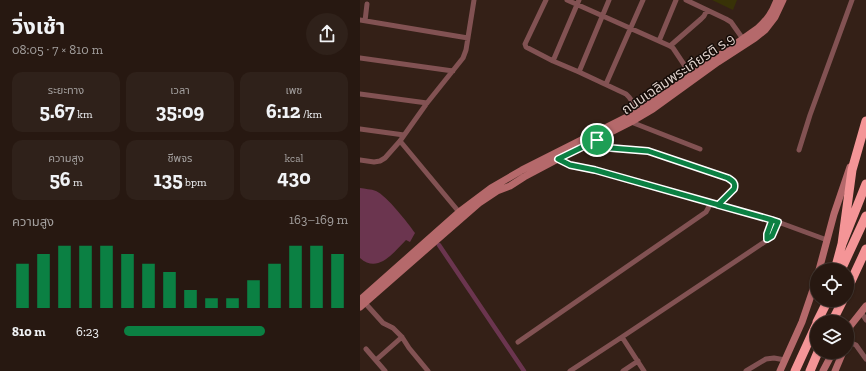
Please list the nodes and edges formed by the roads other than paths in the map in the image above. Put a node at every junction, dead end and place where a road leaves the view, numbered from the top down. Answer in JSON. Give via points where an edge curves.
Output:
{"nodes":[{"id":1,"x":474,"y":0,"type":"edge"},
{"id":2,"x":546,"y":0,"type":"edge"},
{"id":3,"x":566,"y":0,"type":"edge"},
{"id":4,"x":609,"y":0,"type":"edge"},
{"id":5,"x":643,"y":0,"type":"edge"},
{"id":6,"x":676,"y":0,"type":"edge"},
{"id":7,"x":686,"y":0,"type":"edge"},
{"id":8,"x":777,"y":0,"type":"edge"},
{"id":9,"x":783,"y":0,"type":"edge"},
{"id":10,"x":852,"y":0,"type":"edge"},
{"id":11,"x":578,"y":2,"type":"edge"},
{"id":12,"x":367,"y":4,"type":"dead end"},
{"id":13,"x":707,"y":10,"type":"junction"},
{"id":14,"x":603,"y":16,"type":"junction"},
{"id":15,"x":362,"y":20,"type":"edge"},
{"id":16,"x":631,"y":28,"type":"junction"},
{"id":17,"x":468,"y":38,"type":"junction"},
{"id":18,"x":743,"y":39,"type":"junction"},
{"id":19,"x":660,"y":41,"type":"junction"},
{"id":20,"x":670,"y":46,"type":"junction"},
{"id":21,"x":360,"y":58,"type":"edge"},
{"id":22,"x":553,"y":61,"type":"junction"},
{"id":23,"x":453,"y":71,"type":"junction"},
{"id":24,"x":579,"y":72,"type":"junction"},
{"id":25,"x":691,"y":75,"type":"junction"},
{"id":26,"x":606,"y":84,"type":"junction"},
{"id":27,"x":360,"y":94,"type":"edge"},
{"id":28,"x":428,"y":102,"type":"junction"},
{"id":29,"x":639,"y":111,"type":"junction"},
{"id":30,"x":866,"y":121,"type":"edge"},
{"id":31,"x":631,"y":122,"type":"junction"},
{"id":32,"x":360,"y":129,"type":"edge"},
{"id":33,"x":404,"y":135,"type":"junction"},
{"id":34,"x":597,"y":140,"type":"junction"},
{"id":35,"x":400,"y":141,"type":"junction"},
{"id":36,"x":700,"y":149,"type":"dead end"},
{"id":37,"x":798,"y":150,"type":"dead end"},
{"id":38,"x":558,"y":159,"type":"junction"},
{"id":39,"x":360,"y":160,"type":"edge"},
{"id":40,"x":866,"y":184,"type":"edge"},
{"id":41,"x":711,"y":203,"type":"junction"},
{"id":42,"x":718,"y":205,"type":"junction"},
{"id":43,"x":460,"y":212,"type":"junction"},
{"id":44,"x":866,"y":216,"type":"edge"},
{"id":45,"x":772,"y":220,"type":"junction"},
{"id":46,"x":778,"y":222,"type":"junction"},
{"id":47,"x":767,"y":239,"type":"junction"},
{"id":48,"x":827,"y":240,"type":"junction"},
{"id":49,"x":842,"y":244,"type":"junction"},
{"id":50,"x":866,"y":249,"type":"edge"},
{"id":51,"x":866,"y":261,"type":"edge"},
{"id":52,"x":821,"y":263,"type":"edge"},
{"id":53,"x":837,"y":263,"type":"edge"},
{"id":54,"x":844,"y":263,"type":"edge"},
{"id":55,"x":854,"y":276,"type":"edge"},
{"id":56,"x":854,"y":283,"type":"edge"},
{"id":57,"x":810,"y":301,"type":"edge"},
{"id":58,"x":362,"y":303,"type":"edge"},
{"id":59,"x":864,"y":309,"type":"edge"},
{"id":60,"x":866,"y":320,"type":"edge"},
{"id":61,"x":854,"y":321,"type":"edge"},
{"id":62,"x":402,"y":337,"type":"junction"},
{"id":63,"x":622,"y":337,"type":"junction"},
{"id":64,"x":810,"y":338,"type":"edge"},
{"id":65,"x":518,"y":342,"type":"dead end"},
{"id":66,"x":854,"y":344,"type":"edge"},
{"id":67,"x":366,"y":349,"type":"dead end"},
{"id":68,"x":815,"y":359,"type":"edge"},
{"id":69,"x":829,"y":359,"type":"edge"},
{"id":70,"x":840,"y":359,"type":"edge"},
{"id":71,"x":376,"y":360,"type":"junction"},
{"id":72,"x":785,"y":360,"type":"junction"},
{"id":73,"x":866,"y":360,"type":"edge"},
{"id":74,"x":638,"y":361,"type":"junction"},
{"id":75,"x":779,"y":370,"type":"edge"},
{"id":76,"x":385,"y":371,"type":"edge"},
{"id":77,"x":428,"y":371,"type":"edge"},
{"id":78,"x":570,"y":371,"type":"edge"},
{"id":79,"x":623,"y":371,"type":"edge"},
{"id":80,"x":644,"y":371,"type":"edge"},
{"id":81,"x":746,"y":371,"type":"edge"},
{"id":82,"x":795,"y":371,"type":"edge"},
{"id":83,"x":810,"y":371,"type":"edge"},
{"id":84,"x":823,"y":371,"type":"edge"},
{"id":85,"x":835,"y":371,"type":"edge"}],
"edges":[{"from":1,"to":17,"type":"street"},
{"from":2,"to":22,"type":"street","via":[[525,45]]},
{"from":3,"to":11,"type":"street"},
{"from":4,"to":14,"type":"street"},
{"from":5,"to":16,"type":"street"},
{"from":6,"to":19,"type":"street"},
{"from":7,"to":13,"type":"street"},
{"from":8,"to":18,"type":"main road","name":"ถนนเฉลิมพระเกียรติ ร.9","via":[[767,20]]},
{"from":9,"to":31,"type":"main road","name":"ถนนเฉลิมพระเกียรติ ร.9","via":[[775,17],[756,38]]},
{"from":10,"to":37,"type":"street"},
{"from":11,"to":14,"type":"street"},
{"from":11,"to":22,"type":"street"},
{"from":12,"to":15,"type":"street"},
{"from":13,"to":18,"type":"street","via":[[731,22]]},
{"from":13,"to":20,"type":"street","via":[[701,19]]},
{"from":14,"to":16,"type":"street"},
{"from":14,"to":24,"type":"street"},
{"from":15,"to":17,"type":"street"},
{"from":16,"to":19,"type":"street"},
{"from":16,"to":26,"type":"street"},
{"from":17,"to":23,"type":"street","via":[[464,58]]},
{"from":18,"to":25,"type":"main road","name":"ถนนเฉลิมพระเกียรติ ร.9"},
{"from":19,"to":20,"type":"street"},
{"from":20,"to":25,"type":"street"},
{"from":21,"to":23,"type":"street"},
{"from":22,"to":24,"type":"street"},
{"from":23,"to":28,"type":"street"},
{"from":24,"to":26,"type":"street"},
{"from":25,"to":29,"type":"main road","name":"ถนนเฉลิมพระเกียรติ ร.9"},
{"from":26,"to":29,"type":"street","via":[[626,94]]},
{"from":27,"to":28,"type":"street"},
{"from":28,"to":33,"type":"street"},
{"from":29,"to":43,"type":"main road","name":"ถนนเฉลิมพระเกียรติ ร.9","via":[[522,170],[491,188]]},
{"from":30,"to":48,"type":"main road"},
{"from":30,"to":49,"type":"highway","via":[[852,170]]},
{"from":31,"to":34,"type":"main road","name":"ถนนเฉลิมพระเกียรติ ร.9"},
{"from":31,"to":36,"type":"street"},
{"from":32,"to":33,"type":"street"},
{"from":33,"to":35,"type":"street"},
{"from":34,"to":38,"type":"main road","name":"ถนนเฉลิมพระเกียรติ ร.9"},
{"from":34,"to":42,"type":"street","via":[[611,148],[648,151],[728,178],[734,183],[734,189]]},
{"from":35,"to":39,"type":"street","via":[[380,161]]},
{"from":35,"to":43,"type":"street"},
{"from":38,"to":41,"type":"street","via":[[570,165]]},
{"from":38,"to":58,"type":"main road","name":"ถนนเฉลิมพระเกียรติ ร.9","via":[[479,203]]},
{"from":40,"to":49,"type":"highway"},
{"from":41,"to":42,"type":"street"},
{"from":41,"to":65,"type":"street","via":[[706,212]]},
{"from":42,"to":45,"type":"street"},
{"from":43,"to":58,"type":"main road","name":"ถนนเฉลิมพระเกียรติ ร.9"},
{"from":44,"to":54,"type":"highway"},
{"from":45,"to":46,"type":"street"},
{"from":45,"to":47,"type":"street"},
{"from":46,"to":47,"type":"street","via":[[772,236]]},
{"from":46,"to":48,"type":"street"},
{"from":47,"to":63,"type":"street"},
{"from":48,"to":52,"type":"main road"},
{"from":49,"to":53,"type":"highway"},
{"from":50,"to":55,"type":"highway"},
{"from":51,"to":56,"type":"highway"},
{"from":57,"to":72,"type":"main road"},
{"from":58,"to":62,"type":"street"},
{"from":59,"to":60,"type":"street"},
{"from":59,"to":61,"type":"main road"},
{"from":62,"to":71,"type":"street"},
{"from":62,"to":77,"type":"street"},
{"from":63,"to":74,"type":"street"},
{"from":63,"to":78,"type":"street"},
{"from":64,"to":82,"type":"highway"},
{"from":66,"to":73,"type":"street"},
{"from":67,"to":71,"type":"street"},
{"from":68,"to":83,"type":"highway"},
{"from":69,"to":84,"type":"main road"},
{"from":70,"to":85,"type":"main road"},
{"from":71,"to":76,"type":"street"},
{"from":72,"to":75,"type":"main road"},
{"from":72,"to":81,"type":"street","via":[[766,359]]},
{"from":74,"to":79,"type":"street"},
{"from":74,"to":80,"type":"street"}]}
